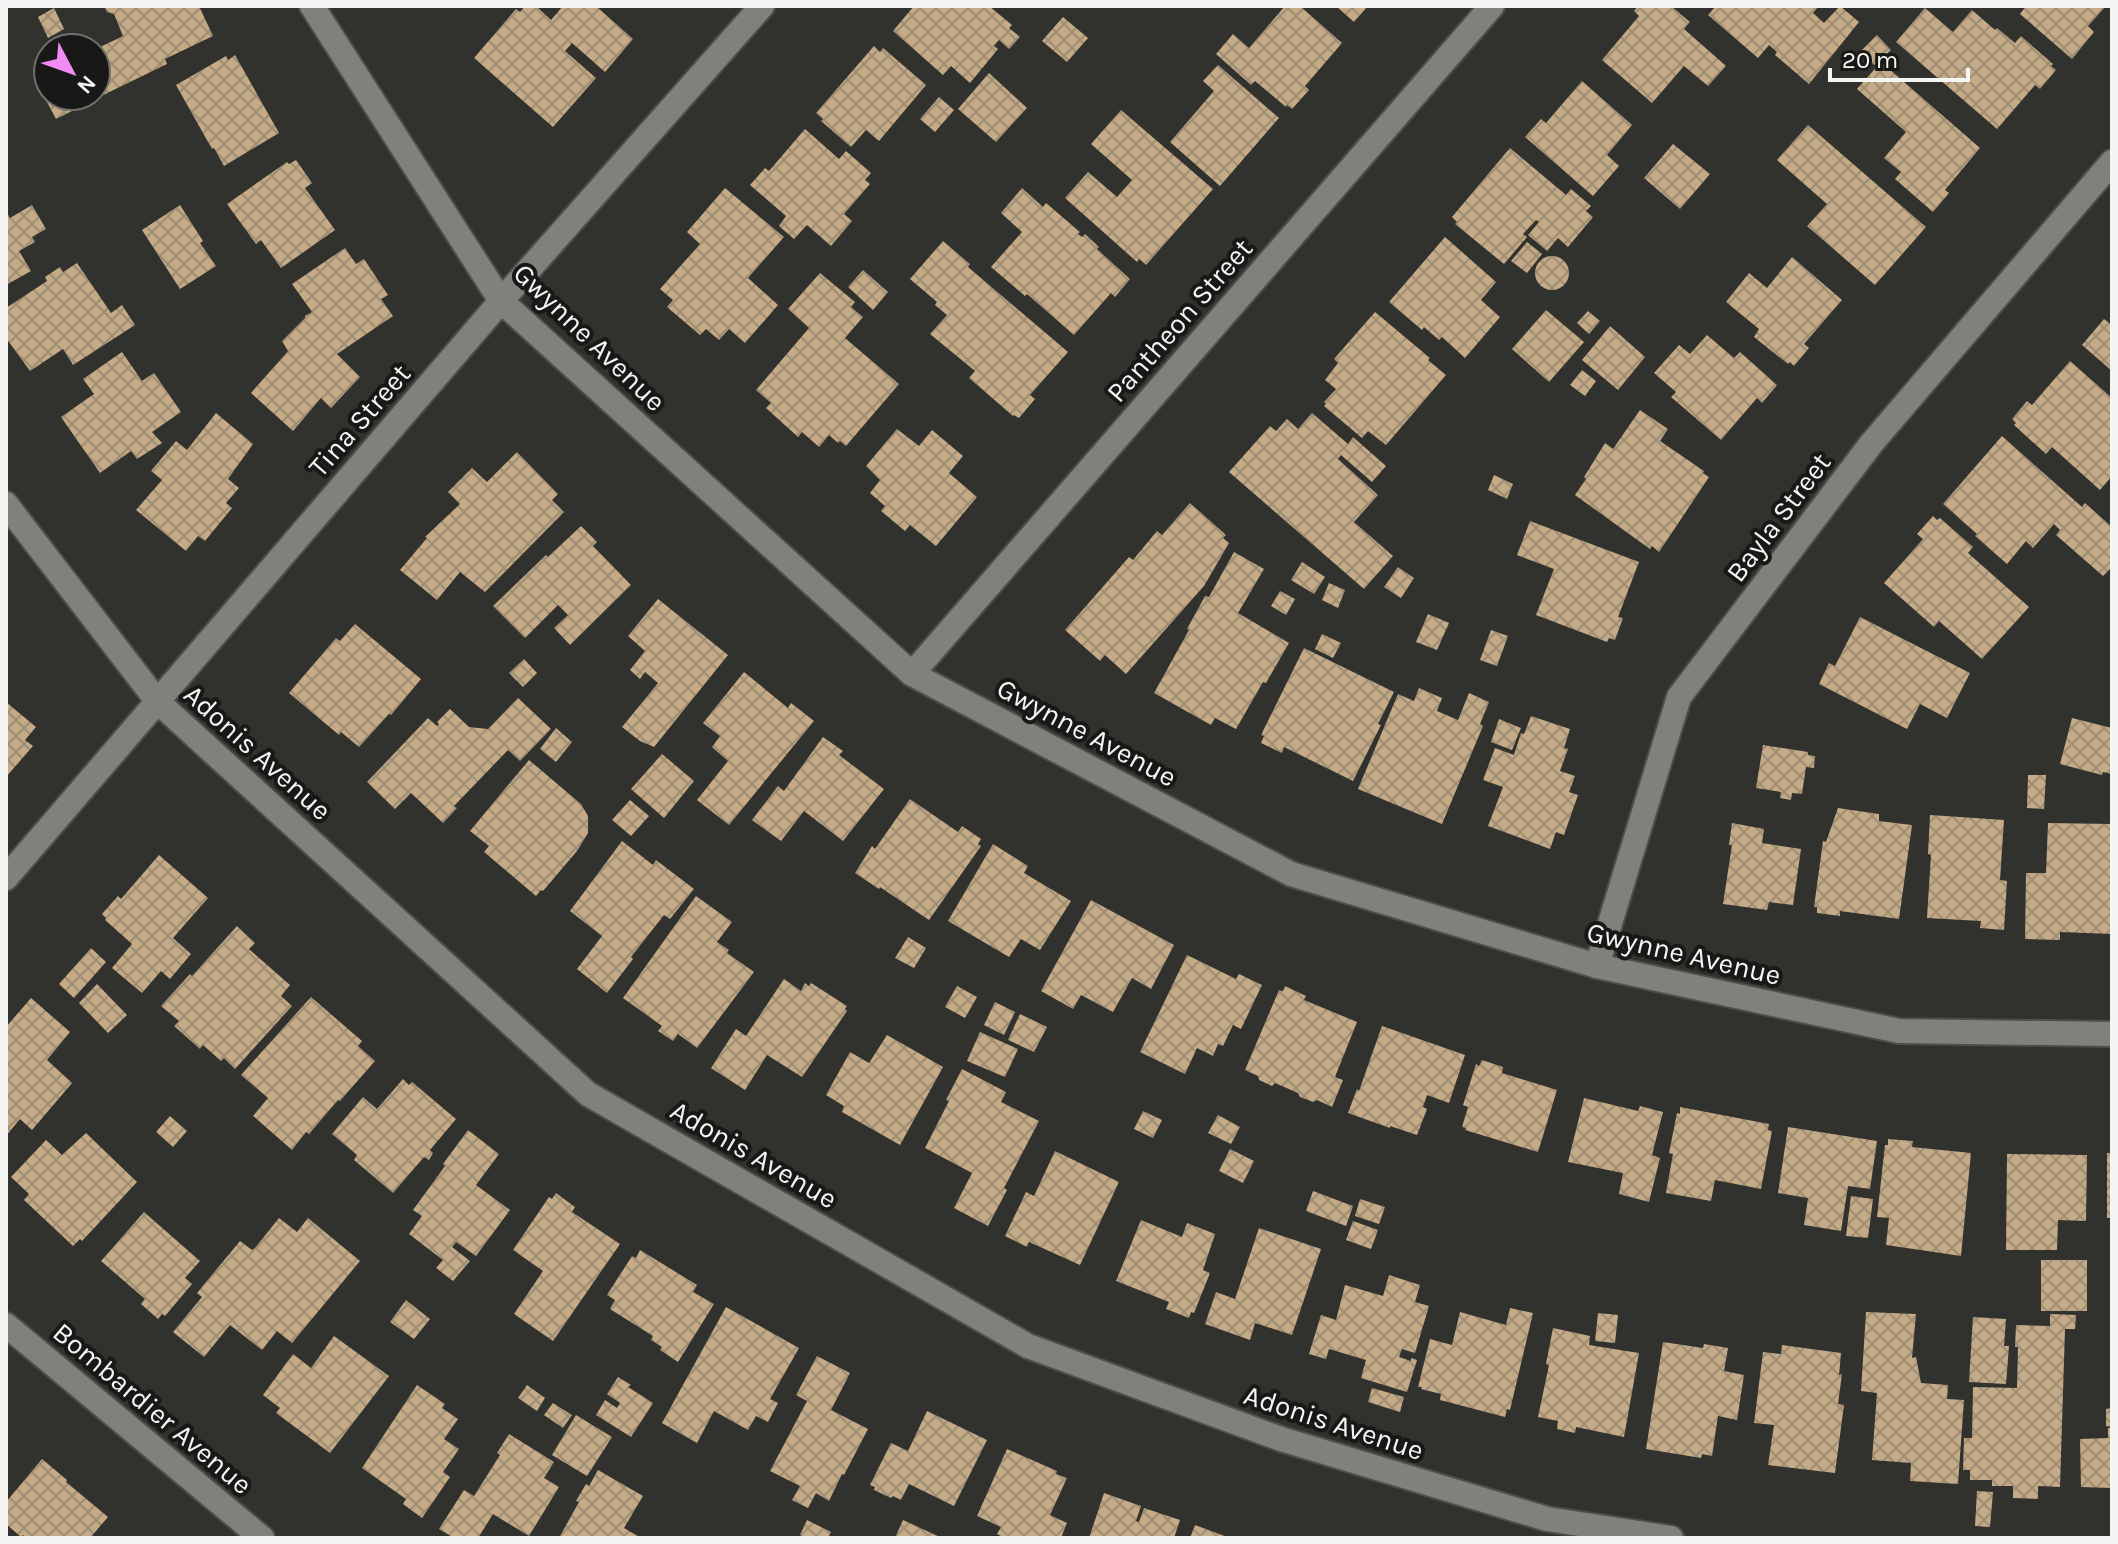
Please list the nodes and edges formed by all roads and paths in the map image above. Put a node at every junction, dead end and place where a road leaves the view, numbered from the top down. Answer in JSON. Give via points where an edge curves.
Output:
{"nodes":[{"id":1,"x":312,"y":6,"type":"edge"},
{"id":2,"x":762,"y":6,"type":"edge"},
{"id":3,"x":1492,"y":6,"type":"edge"},
{"id":4,"x":2112,"y":162,"type":"edge"},
{"id":5,"x":501,"y":301,"type":"junction"},
{"id":6,"x":6,"y":504,"type":"edge"},
{"id":7,"x":912,"y":674,"type":"junction"},
{"id":8,"x":158,"y":702,"type":"junction"},
{"id":9,"x":6,"y":878,"type":"edge"},
{"id":10,"x":1597,"y":966,"type":"junction"},
{"id":11,"x":2112,"y":1034,"type":"edge"},
{"id":12,"x":6,"y":1325,"type":"edge"},
{"id":13,"x":262,"y":1538,"type":"edge"},
{"id":14,"x":1671,"y":1538,"type":"edge"}],
"edges":[{"from":1,"to":5,"type":"street","name":"Gwynne Avenue"},
{"from":2,"to":5,"type":"street","name":"Tina Street"},
{"from":3,"to":7,"type":"street","name":"Pantheon Street"},
{"from":4,"to":10,"type":"street","name":"Bayla Street","via":[[1871,444],[1679,697]]},
{"from":5,"to":7,"type":"street","name":"Gwynne Avenue"},
{"from":5,"to":8,"type":"street","name":"Tina Street"},
{"from":6,"to":8,"type":"street","name":"Adonis Avenue"},
{"from":7,"to":10,"type":"street","name":"Gwynne Avenue","via":[[1291,874]]},
{"from":8,"to":9,"type":"street","name":"Tina Street"},
{"from":8,"to":14,"type":"street","name":"Adonis Avenue","via":[[588,1094],[1028,1346],[1281,1439],[1547,1519]]},
{"from":10,"to":11,"type":"street","name":"Gwynne Avenue","via":[[1899,1031]]},
{"from":12,"to":13,"type":"street","name":"Bombardier Avenue"}]}
